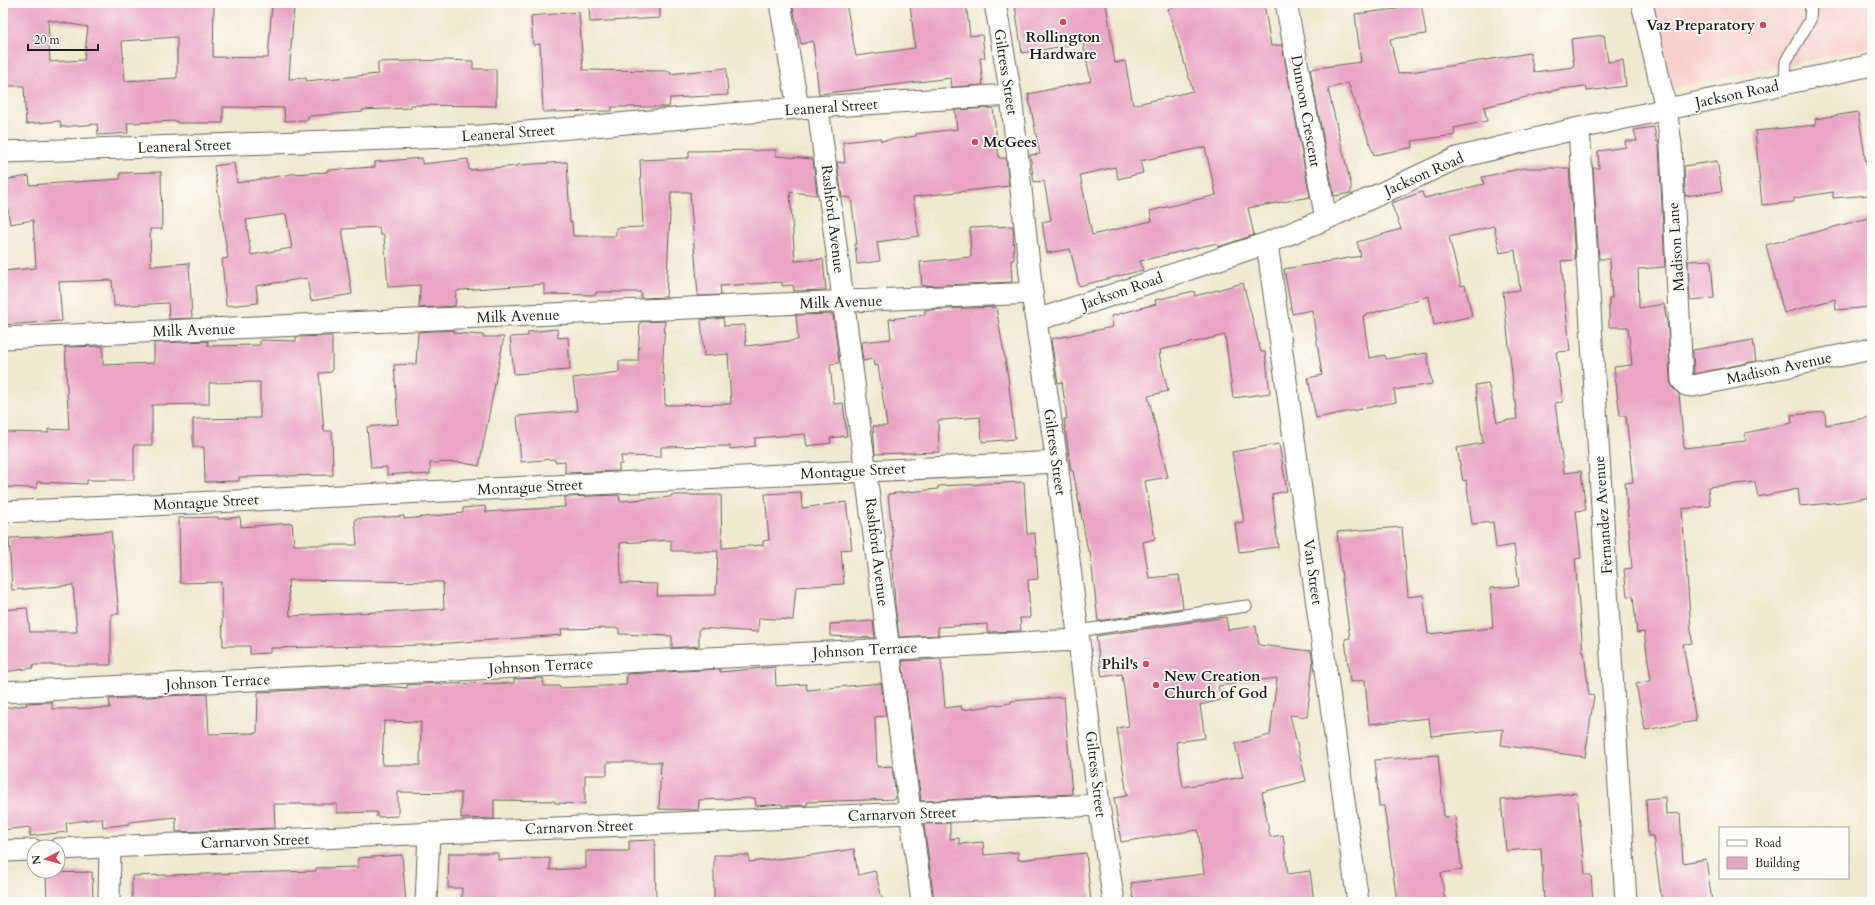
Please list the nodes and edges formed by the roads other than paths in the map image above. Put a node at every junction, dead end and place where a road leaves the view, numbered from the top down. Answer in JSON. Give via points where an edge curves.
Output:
{"nodes":[{"id":1,"x":780,"y":3,"type":"edge"},
{"id":2,"x":994,"y":3,"type":"edge"},
{"id":3,"x":1286,"y":3,"type":"edge"},
{"id":4,"x":1642,"y":3,"type":"edge"},
{"id":5,"x":1811,"y":3,"type":"edge"},
{"id":6,"x":1872,"y":65,"type":"edge"},
{"id":7,"x":1785,"y":84,"type":"junction"},
{"id":8,"x":1011,"y":95,"type":"junction"},
{"id":9,"x":798,"y":108,"type":"junction"},
{"id":10,"x":818,"y":108,"type":"junction"},
{"id":11,"x":1666,"y":109,"type":"junction"},
{"id":12,"x":1579,"y":128,"type":"junction"},
{"id":13,"x":3,"y":152,"type":"edge"},
{"id":14,"x":1326,"y":219,"type":"junction"},
{"id":15,"x":1267,"y":243,"type":"junction"},
{"id":16,"x":1032,"y":294,"type":"junction"},
{"id":17,"x":844,"y":302,"type":"junction"},
{"id":18,"x":1037,"y":320,"type":"junction"},
{"id":19,"x":3,"y":338,"type":"edge"},
{"id":20,"x":1872,"y":348,"type":"edge"},
{"id":21,"x":1686,"y":385,"type":"joint"},
{"id":22,"x":1057,"y":462,"type":"junction"},
{"id":23,"x":866,"y":470,"type":"junction"},
{"id":24,"x":3,"y":512,"type":"edge"},
{"id":25,"x":1246,"y":606,"type":"dead end"},
{"id":26,"x":1079,"y":636,"type":"junction"},
{"id":27,"x":889,"y":649,"type":"junction"},
{"id":28,"x":3,"y":692,"type":"edge"},
{"id":29,"x":1100,"y":805,"type":"junction"},
{"id":30,"x":910,"y":813,"type":"junction"},
{"id":31,"x":429,"y":833,"type":"junction"},
{"id":32,"x":110,"y":846,"type":"junction"},
{"id":33,"x":66,"y":849,"type":"edge"},
{"id":34,"x":26,"y":850,"type":"edge"},
{"id":35,"x":3,"y":851,"type":"edge"},
{"id":36,"x":109,"y":902,"type":"edge"},
{"id":37,"x":426,"y":902,"type":"edge"},
{"id":38,"x":922,"y":902,"type":"edge"},
{"id":39,"x":1114,"y":902,"type":"edge"},
{"id":40,"x":1358,"y":902,"type":"edge"},
{"id":41,"x":1626,"y":902,"type":"edge"}],
"edges":[{"from":1,"to":9,"type":"street"},
{"from":2,"to":8,"type":"street","name":"Giltress Street"},
{"from":3,"to":14,"type":"street","name":"Dunoon Crescent"},
{"from":4,"to":11,"type":"street","name":"Madison Lane"},
{"from":5,"to":7,"type":"lane","via":[[1810,20],[1786,61]]},
{"from":6,"to":7,"type":"street","name":"Jackson Road"},
{"from":7,"to":11,"type":"street","name":"Jackson Road"},
{"from":8,"to":10,"type":"street","name":"Leaneral Street"},
{"from":8,"to":16,"type":"street","name":"Giltress Street"},
{"from":9,"to":10,"type":"street","name":"Leaneral Street"},
{"from":9,"to":13,"type":"street","name":"Leaneral Street","via":[[480,136]]},
{"from":10,"to":17,"type":"street","name":"Rashford Avenue"},
{"from":11,"to":12,"type":"street","name":"Jackson Road"},
{"from":11,"to":21,"type":"street","name":"Madison Lane","via":[[1671,144],[1682,380]]},
{"from":12,"to":14,"type":"street","name":"Jackson Road","via":[[1457,158]]},
{"from":12,"to":41,"type":"street","name":"Fernandez Avenue"},
{"from":14,"to":15,"type":"street","name":"Jackson Road"},
{"from":15,"to":18,"type":"street","name":"Jackson Road"},
{"from":15,"to":40,"type":"street","name":"Van Street"},
{"from":16,"to":17,"type":"street","name":"Milk Avenue"},
{"from":16,"to":18,"type":"street","name":"Giltress Street"},
{"from":17,"to":19,"type":"street","name":"Milk Avenue"},
{"from":17,"to":23,"type":"street","name":"Rashford Avenue"},
{"from":18,"to":22,"type":"street","name":"Giltress Street"},
{"from":20,"to":21,"type":"street","name":"Madison Avenue","via":[[1693,386]]},
{"from":22,"to":23,"type":"street","name":"Montague Street"},
{"from":22,"to":26,"type":"street","name":"Giltress Street"},
{"from":23,"to":24,"type":"street","name":"Montague Street"},
{"from":23,"to":27,"type":"street","name":"Rashford Avenue"},
{"from":25,"to":26,"type":"lane"},
{"from":26,"to":27,"type":"street","name":"Johnson Terrace"},
{"from":26,"to":29,"type":"street","name":"Giltress Street"},
{"from":27,"to":28,"type":"street","name":"Johnson Terrace"},
{"from":27,"to":30,"type":"street","name":"Rashford Avenue"},
{"from":29,"to":30,"type":"street","name":"Carnarvon Street"},
{"from":29,"to":39,"type":"street","name":"Giltress Street"},
{"from":30,"to":31,"type":"street","name":"Carnarvon Street"},
{"from":30,"to":38,"type":"street","name":"Rashford Avenue"},
{"from":31,"to":32,"type":"street","name":"Carnarvon Street"},
{"from":31,"to":37,"type":"street"},
{"from":32,"to":33,"type":"street","name":"Carnarvon Street"},
{"from":32,"to":36,"type":"street"},
{"from":34,"to":35,"type":"street"}]}
